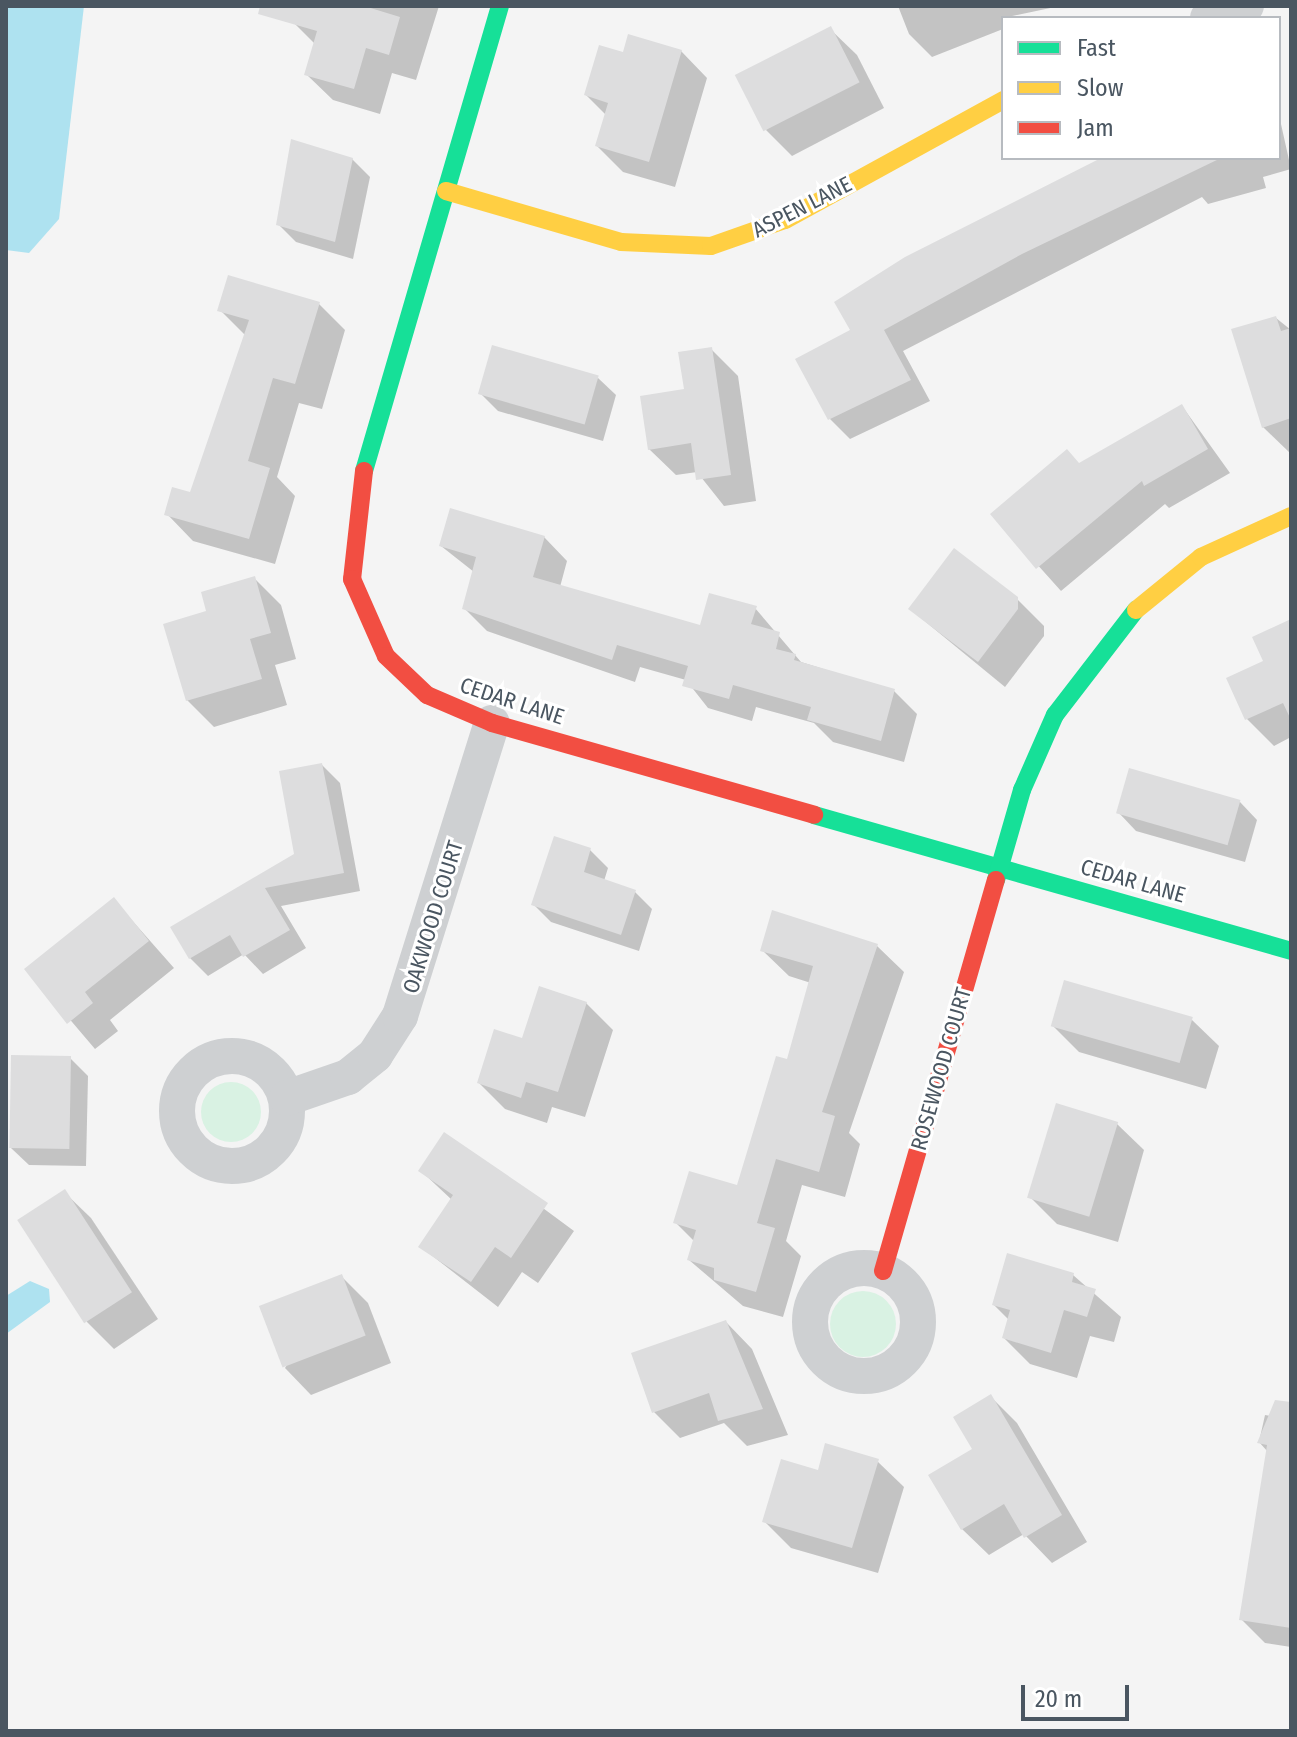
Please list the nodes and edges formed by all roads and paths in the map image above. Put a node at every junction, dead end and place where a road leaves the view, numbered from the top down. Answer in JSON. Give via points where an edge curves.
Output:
{"nodes":[{"id":1,"x":500,"y":6,"type":"edge"},
{"id":2,"x":1246,"y":6,"type":"edge"},
{"id":3,"x":1214,"y":16,"type":"edge"},
{"id":4,"x":1001,"y":101,"type":"edge"},
{"id":5,"x":446,"y":191,"type":"junction"},
{"id":6,"x":1291,"y":516,"type":"edge"},
{"id":7,"x":492,"y":723,"type":"junction"},
{"id":8,"x":1000,"y":868,"type":"junction"},
{"id":9,"x":1291,"y":951,"type":"edge"},
{"id":10,"x":287,"y":1098,"type":"dead end"},
{"id":11,"x":883,"y":1271,"type":"dead end"}],
"edges":[{"from":1,"to":5,"type":"street","name":"CEDAR LANE"},
{"from":2,"to":3,"type":"street"},
{"from":4,"to":5,"type":"street","name":"ASPEN LANE","via":[[785,220],[711,246],[621,242]]},
{"from":5,"to":7,"type":"street","name":"CEDAR LANE","via":[[355,501],[349,551],[359,607],[386,656],[427,695]]},
{"from":6,"to":8,"type":"street","name":"ROSEWOOD COURT","via":[[1201,557],[1118,627],[1055,715]]},
{"from":7,"to":8,"type":"street","name":"CEDAR LANE"},
{"from":7,"to":10,"type":"street","name":"OAKWOOD COURT","via":[[400,1016],[375,1055],[348,1077]]},
{"from":8,"to":9,"type":"street","name":"CEDAR LANE"},
{"from":8,"to":11,"type":"street","name":"ROSEWOOD COURT"}]}
